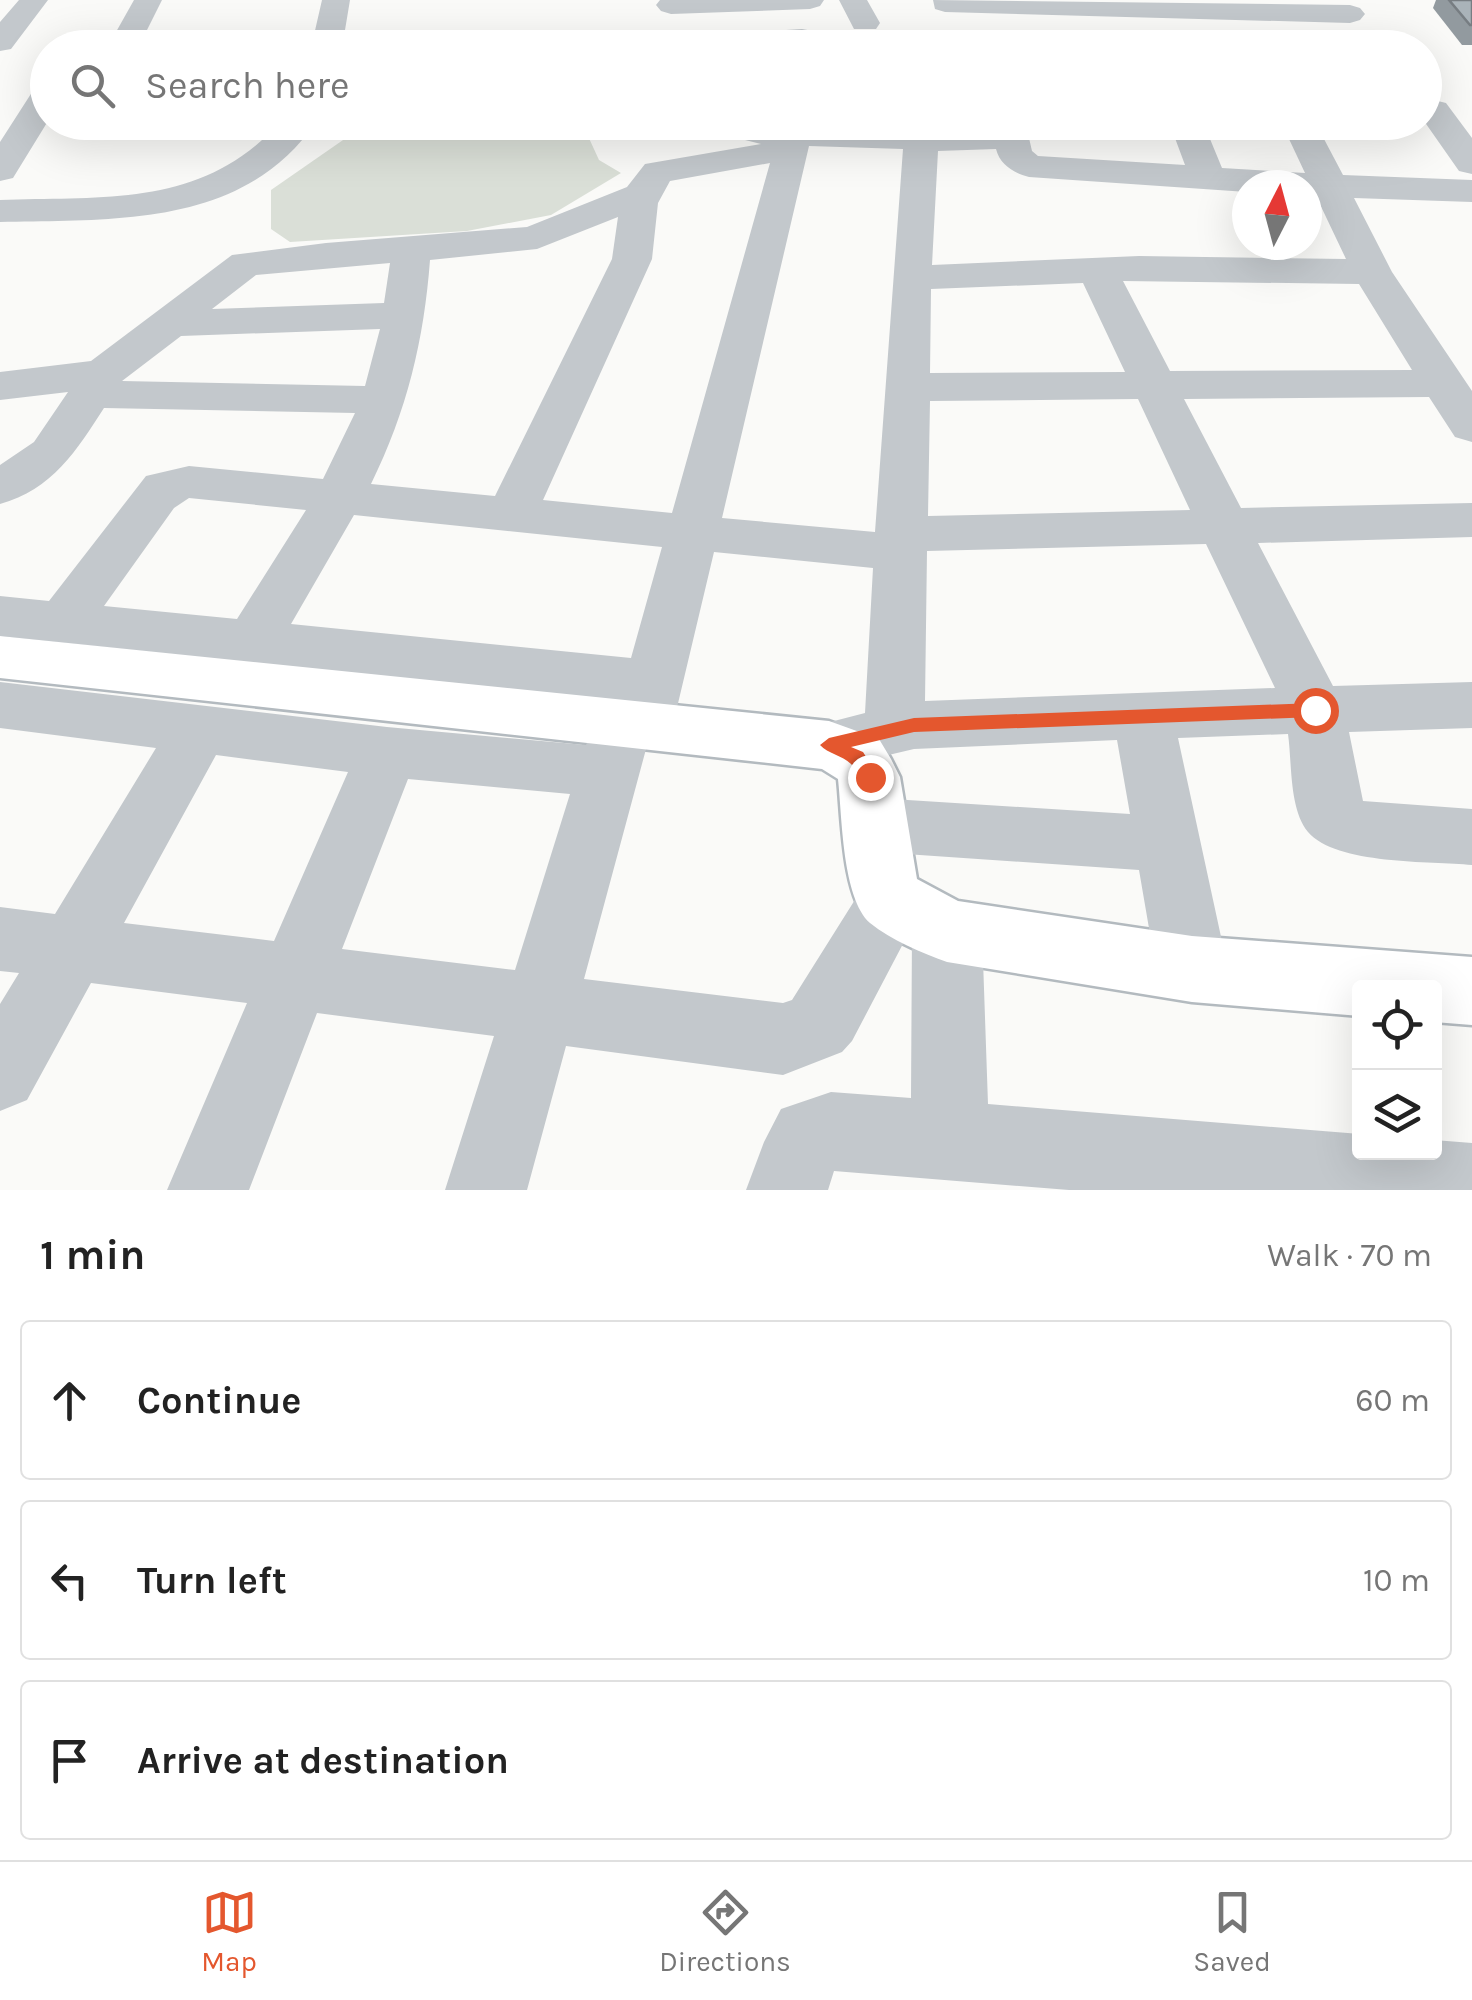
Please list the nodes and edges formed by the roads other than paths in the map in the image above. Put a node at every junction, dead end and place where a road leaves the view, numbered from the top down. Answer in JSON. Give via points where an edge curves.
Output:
{"nodes":[{"id":1,"x":34,"y":0,"type":"edge"},
{"id":2,"x":148,"y":0,"type":"edge"},
{"id":3,"x":336,"y":0,"type":"edge"},
{"id":4,"x":810,"y":0,"type":"edge"},
{"id":5,"x":758,"y":1,"type":"edge"},
{"id":6,"x":944,"y":2,"type":"edge"},
{"id":7,"x":670,"y":3,"type":"edge"},
{"id":8,"x":1029,"y":3,"type":"edge"},
{"id":9,"x":1182,"y":5,"type":"edge"},
{"id":10,"x":1351,"y":17,"type":"edge"},
{"id":11,"x":132,"y":30,"type":"edge"},
{"id":12,"x":330,"y":30,"type":"edge"},
{"id":13,"x":676,"y":30,"type":"edge"},
{"id":14,"x":956,"y":30,"type":"edge"},
{"id":15,"x":1193,"y":30,"type":"edge"},
{"id":16,"x":0,"y":42,"type":"edge"},
{"id":17,"x":30,"y":106,"type":"edge"},
{"id":18,"x":1442,"y":110,"type":"edge"},
{"id":19,"x":1472,"y":111,"type":"edge"},
{"id":20,"x":1442,"y":126,"type":"edge"},
{"id":21,"x":281,"y":140,"type":"edge"},
{"id":22,"x":777,"y":140,"type":"edge"},
{"id":23,"x":791,"y":140,"type":"edge"},
{"id":24,"x":919,"y":140,"type":"edge"},
{"id":25,"x":1017,"y":140,"type":"edge"},
{"id":26,"x":1193,"y":140,"type":"edge"},
{"id":27,"x":1307,"y":140,"type":"edge"},
{"id":28,"x":1472,"y":162,"type":"edge"},
{"id":29,"x":0,"y":170,"type":"edge"},
{"id":30,"x":1208,"y":178,"type":"junction"},
{"id":31,"x":1330,"y":186,"type":"junction"},
{"id":32,"x":1472,"y":190,"type":"edge"},
{"id":33,"x":642,"y":194,"type":"junction"},
{"id":34,"x":0,"y":211,"type":"edge"},
{"id":35,"x":412,"y":250,"type":"junction"},
{"id":36,"x":1097,"y":270,"type":"junction"},
{"id":37,"x":1372,"y":272,"type":"junction"},
{"id":38,"x":910,"y":278,"type":"junction"},
{"id":39,"x":405,"y":314,"type":"junction"},
{"id":40,"x":324,"y":318,"type":"junction"},
{"id":41,"x":169,"y":324,"type":"junction"},
{"id":42,"x":98,"y":382,"type":"junction"},
{"id":43,"x":1441,"y":383,"type":"junction"},
{"id":44,"x":1156,"y":384,"type":"junction"},
{"id":45,"x":0,"y":386,"type":"edge"},
{"id":46,"x":906,"y":387,"type":"junction"},
{"id":47,"x":300,"y":398,"type":"junction"},
{"id":48,"x":382,"y":400,"type":"junction"},
{"id":49,"x":1472,"y":427,"type":"edge"},
{"id":50,"x":0,"y":488,"type":"edge"},
{"id":51,"x":338,"y":498,"type":"junction"},
{"id":52,"x":511,"y":516,"type":"junction"},
{"id":53,"x":1472,"y":520,"type":"edge"},
{"id":54,"x":1226,"y":526,"type":"junction"},
{"id":55,"x":693,"y":534,"type":"junction"},
{"id":56,"x":901,"y":544,"type":"junction"},
{"id":57,"x":0,"y":616,"type":"edge"},
{"id":58,"x":63,"y":622,"type":"junction"},
{"id":59,"x":253,"y":642,"type":"junction"},
{"id":60,"x":1,"y":694,"type":"edge"},
{"id":61,"x":1472,"y":705,"type":"edge"},
{"id":62,"x":1315,"y":710,"type":"junction"},
{"id":63,"x":1143,"y":716,"type":"junction"},
{"id":64,"x":621,"y":724,"type":"junction"},
{"id":65,"x":200,"y":728,"type":"junction"},
{"id":66,"x":894,"y":730,"type":"junction"},
{"id":67,"x":829,"y":745,"type":"junction"},
{"id":68,"x":386,"y":752,"type":"junction"},
{"id":69,"x":876,"y":824,"type":"junction"},
{"id":70,"x":1472,"y":837,"type":"edge"},
{"id":71,"x":1165,"y":844,"type":"junction"},
{"id":72,"x":919,"y":915,"type":"junction"},
{"id":73,"x":0,"y":939,"type":"edge"},
{"id":74,"x":72,"y":950,"type":"junction"},
{"id":75,"x":1192,"y":968,"type":"junction"},
{"id":76,"x":294,"y":980,"type":"junction"},
{"id":77,"x":1352,"y":982,"type":"edge"},
{"id":78,"x":1442,"y":989,"type":"edge"},
{"id":79,"x":1472,"y":992,"type":"edge"},
{"id":80,"x":539,"y":1010,"type":"junction"},
{"id":81,"x":0,"y":1074,"type":"edge"},
{"id":82,"x":950,"y":1139,"type":"junction"},
{"id":83,"x":1472,"y":1183,"type":"edge"},
{"id":84,"x":208,"y":1190,"type":"edge"},
{"id":85,"x":486,"y":1190,"type":"edge"},
{"id":86,"x":787,"y":1190,"type":"edge"}],
"edges":[{"from":1,"to":16,"type":"street"},
{"from":2,"to":11,"type":"street"},
{"from":3,"to":12,"type":"street"},
{"from":4,"to":5,"type":"street"},
{"from":5,"to":7,"type":"street"},
{"from":6,"to":8,"type":"street"},
{"from":6,"to":14,"type":"street"},
{"from":7,"to":13,"type":"street"},
{"from":8,"to":9,"type":"street"},
{"from":9,"to":10,"type":"street"},
{"from":9,"to":15,"type":"street"},
{"from":17,"to":29,"type":"street"},
{"from":18,"to":19,"type":"street"},
{"from":20,"to":28,"type":"street"},
{"from":21,"to":34,"type":"street","via":[[253,168],[193,196]]},
{"from":22,"to":33,"type":"street","via":[[658,172]]},
{"from":23,"to":55,"type":"street"},
{"from":24,"to":38,"type":"street"},
{"from":25,"to":30,"type":"street","via":[[1015,155],[1029,166]]},
{"from":26,"to":30,"type":"street"},
{"from":27,"to":31,"type":"street"},
{"from":30,"to":31,"type":"street"},
{"from":31,"to":32,"type":"street"},
{"from":31,"to":37,"type":"street"},
{"from":33,"to":35,"type":"street","via":[[538,237]]},
{"from":33,"to":52,"type":"street","via":[[632,259]]},
{"from":35,"to":39,"type":"street"},
{"from":35,"to":41,"type":"street","via":[[246,264]]},
{"from":36,"to":37,"type":"street"},
{"from":36,"to":38,"type":"street"},
{"from":36,"to":44,"type":"street"},
{"from":37,"to":43,"type":"street"},
{"from":38,"to":46,"type":"street"},
{"from":39,"to":40,"type":"street"},
{"from":39,"to":48,"type":"street"},
{"from":40,"to":41,"type":"street"},
{"from":40,"to":47,"type":"street"},
{"from":41,"to":42,"type":"street"},
{"from":42,"to":45,"type":"street"},
{"from":42,"to":47,"type":"street"},
{"from":42,"to":50,"type":"street","via":[[51,453]]},
{"from":43,"to":44,"type":"street"},
{"from":43,"to":49,"type":"street"},
{"from":44,"to":46,"type":"street"},
{"from":44,"to":54,"type":"street"},
{"from":46,"to":56,"type":"street"},
{"from":47,"to":48,"type":"street"},
{"from":48,"to":51,"type":"street"},
{"from":51,"to":52,"type":"street"},
{"from":51,"to":58,"type":"street","via":[[188,482],[164,488]]},
{"from":51,"to":59,"type":"street"},
{"from":52,"to":55,"type":"street"},
{"from":53,"to":54,"type":"street"},
{"from":54,"to":56,"type":"street"},
{"from":54,"to":62,"type":"street"},
{"from":55,"to":56,"type":"street"},
{"from":55,"to":64,"type":"street"},
{"from":56,"to":66,"type":"street"},
{"from":57,"to":58,"type":"street"},
{"from":58,"to":59,"type":"street"},
{"from":59,"to":64,"type":"street"},
{"from":60,"to":64,"type":"street"},
{"from":60,"to":65,"type":"street"},
{"from":61,"to":62,"type":"street"},
{"from":62,"to":63,"type":"street"},
{"from":62,"to":70,"type":"street","via":[[1331,813],[1350,827]]},
{"from":63,"to":66,"type":"street"},
{"from":63,"to":71,"type":"street"},
{"from":64,"to":67,"type":"street"},
{"from":64,"to":68,"type":"street"},
{"from":64,"to":80,"type":"street"},
{"from":65,"to":68,"type":"street"},
{"from":65,"to":74,"type":"street"},
{"from":66,"to":67,"type":"street"},
{"from":67,"to":69,"type":"street","via":[[857,758],[870,777]]},
{"from":68,"to":76,"type":"street"},
{"from":69,"to":71,"type":"street"},
{"from":69,"to":72,"type":"street","via":[[883,880]]},
{"from":71,"to":75,"type":"street"},
{"from":72,"to":75,"type":"street"},
{"from":72,"to":80,"type":"street","via":[[801,1035],[782,1039]]},
{"from":72,"to":82,"type":"street"},
{"from":73,"to":74,"type":"street"},
{"from":74,"to":76,"type":"street"},
{"from":74,"to":81,"type":"street"},
{"from":75,"to":77,"type":"street"},
{"from":76,"to":80,"type":"street"},
{"from":76,"to":84,"type":"street"},
{"from":78,"to":79,"type":"street"},
{"from":80,"to":85,"type":"street"},
{"from":82,"to":83,"type":"street"},
{"from":82,"to":86,"type":"street","via":[[831,1131],[809,1137]]}]}
